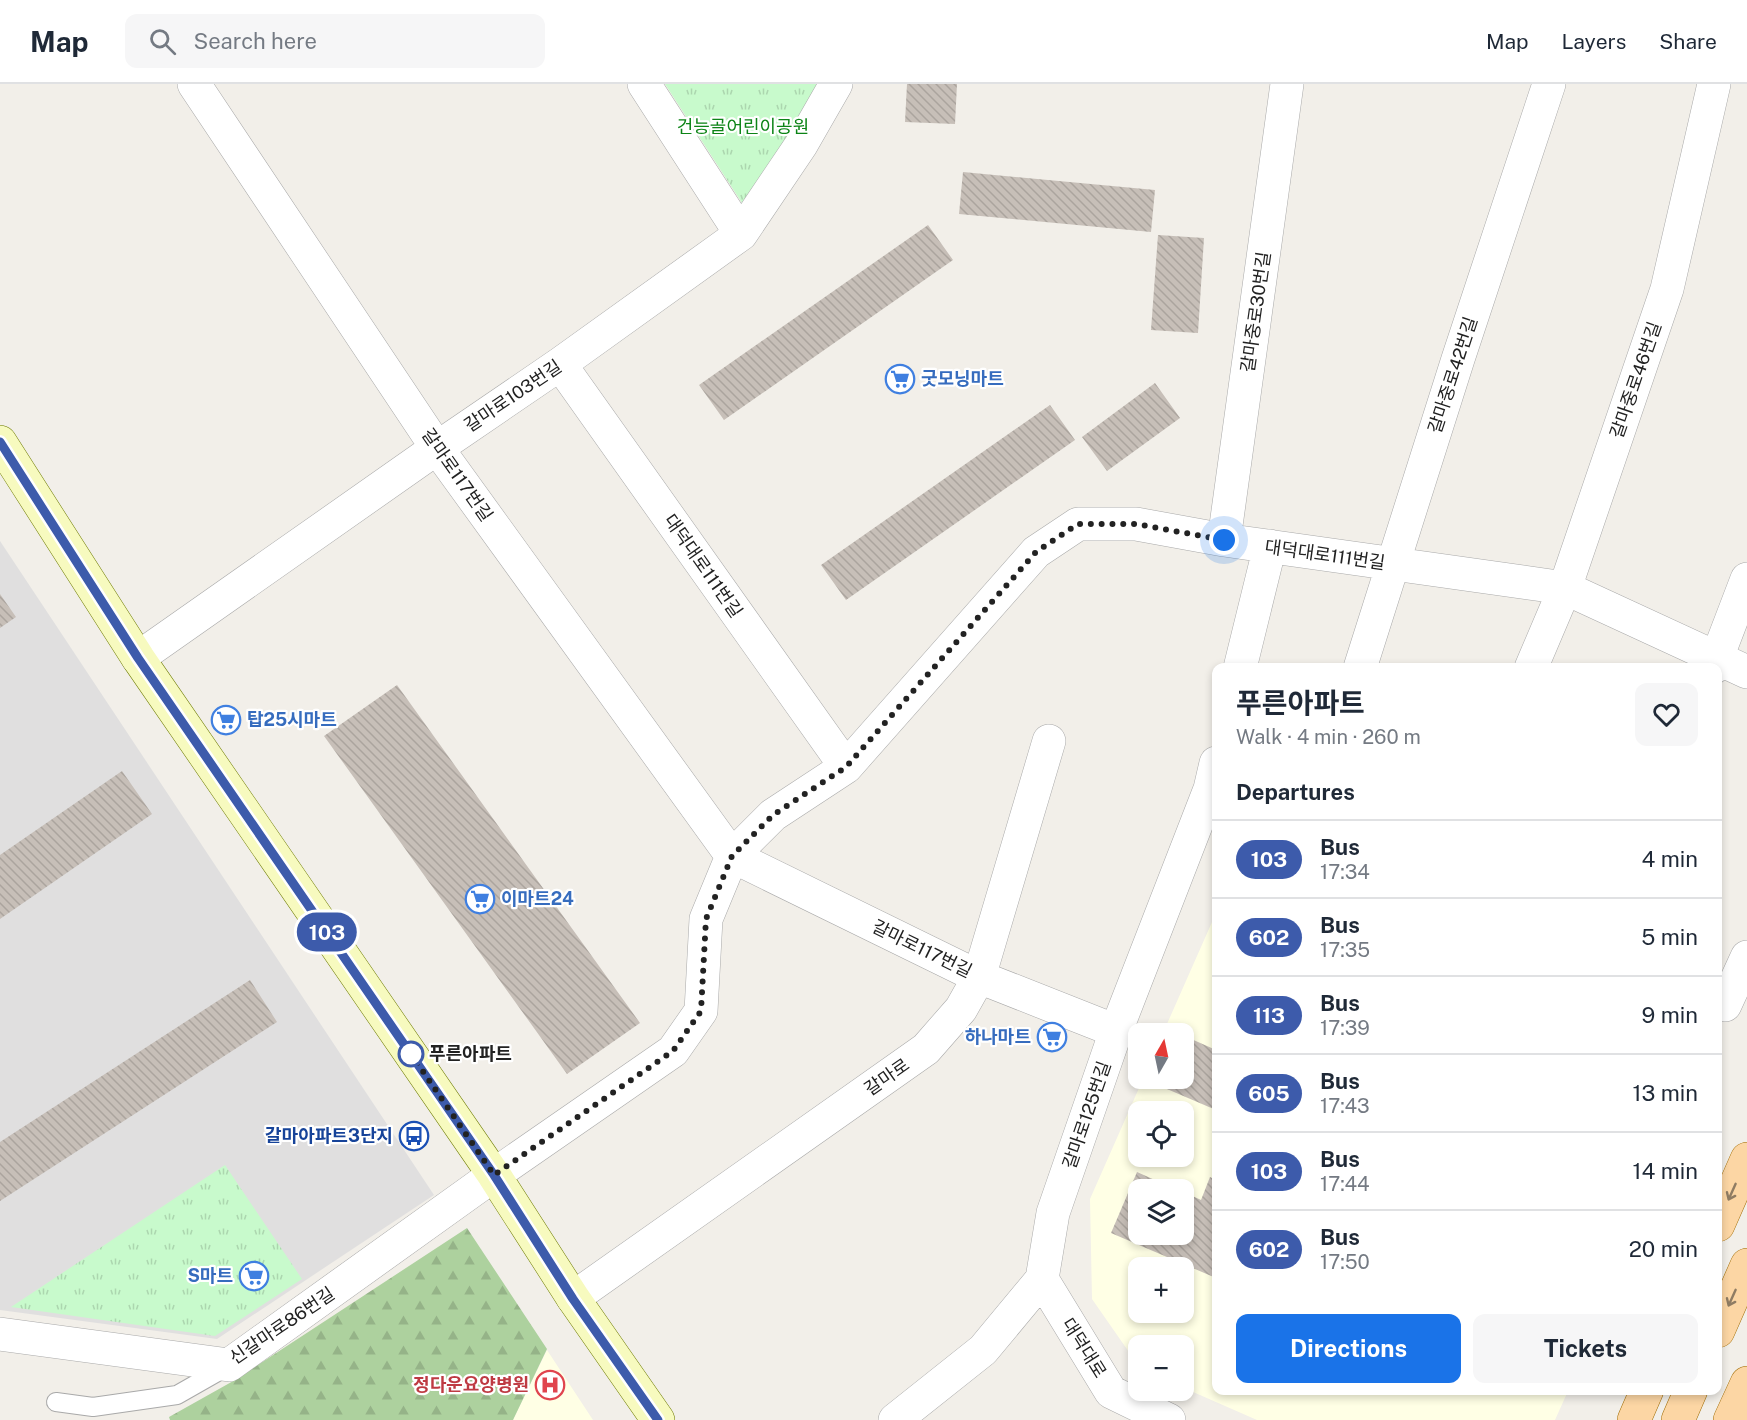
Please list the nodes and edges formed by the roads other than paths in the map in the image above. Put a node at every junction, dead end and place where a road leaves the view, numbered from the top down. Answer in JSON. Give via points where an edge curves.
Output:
{"nodes":[{"id":1,"x":195,"y":84,"type":"edge"},
{"id":2,"x":644,"y":84,"type":"edge"},
{"id":3,"x":836,"y":84,"type":"edge"},
{"id":4,"x":1287,"y":84,"type":"edge"},
{"id":5,"x":1549,"y":84,"type":"edge"},
{"id":6,"x":1714,"y":84,"type":"edge"},
{"id":7,"x":741,"y":234,"type":"junction"},
{"id":8,"x":560,"y":364,"type":"junction"},
{"id":9,"x":0,"y":442,"type":"edge"},
{"id":10,"x":437,"y":448,"type":"junction"},
{"id":11,"x":1224,"y":540,"type":"junction"},
{"id":12,"x":1270,"y":546,"type":"junction"},
{"id":13,"x":1392,"y":565,"type":"junction"},
{"id":14,"x":1747,"y":579,"type":"edge"},
{"id":15,"x":1565,"y":588,"type":"junction"},
{"id":16,"x":138,"y":658,"type":"junction"},
{"id":17,"x":1241,"y":663,"type":"edge"},
{"id":18,"x":1362,"y":663,"type":"edge"},
{"id":19,"x":1533,"y":663,"type":"edge"},
{"id":20,"x":1715,"y":663,"type":"edge"},
{"id":21,"x":1722,"y":665,"type":"edge"},
{"id":22,"x":1747,"y":672,"type":"edge"},
{"id":23,"x":1049,"y":741,"type":"dead end"},
{"id":24,"x":846,"y":767,"type":"junction"},
{"id":25,"x":1212,"y":786,"type":"edge"},
{"id":26,"x":732,"y":856,"type":"junction"},
{"id":27,"x":1747,"y":957,"type":"edge"},
{"id":28,"x":980,"y":977,"type":"junction"},
{"id":29,"x":1730,"y":1007,"type":"edge"},
{"id":30,"x":1116,"y":1031,"type":"junction"},
{"id":31,"x":1747,"y":1159,"type":"edge"},
{"id":32,"x":494,"y":1175,"type":"junction"},
{"id":33,"x":1722,"y":1216,"type":"edge"},
{"id":34,"x":1747,"y":1265,"type":"edge"},
{"id":35,"x":1042,"y":1279,"type":"junction"},
{"id":36,"x":573,"y":1299,"type":"junction"},
{"id":37,"x":1722,"y":1322,"type":"edge"},
{"id":38,"x":0,"y":1334,"type":"edge"},
{"id":39,"x":229,"y":1365,"type":"junction"},
{"id":40,"x":1747,"y":1383,"type":"edge"},
{"id":41,"x":1645,"y":1395,"type":"edge"},
{"id":42,"x":1689,"y":1395,"type":"edge"},
{"id":43,"x":56,"y":1402,"type":"dead end"},
{"id":44,"x":658,"y":1420,"type":"edge"},
{"id":45,"x":895,"y":1420,"type":"edge"},
{"id":46,"x":1169,"y":1420,"type":"edge"},
{"id":47,"x":1634,"y":1420,"type":"edge"},
{"id":48,"x":1678,"y":1420,"type":"edge"},
{"id":49,"x":1730,"y":1420,"type":"edge"}],
"edges":[{"from":1,"to":10,"type":"street","name":"갈마로117번길"},
{"from":2,"to":7,"type":"street"},
{"from":3,"to":7,"type":"street","name":"갈마로103번길","via":[[801,145]]},
{"from":4,"to":11,"type":"street","name":"갈마중로30번길"},
{"from":5,"to":13,"type":"street","name":"갈마중로42번길"},
{"from":6,"to":15,"type":"street","name":"갈마중로46번길","via":[[1667,290]]},
{"from":7,"to":8,"type":"street","name":"갈마로103번길"},
{"from":8,"to":10,"type":"street","name":"갈마로103번길"},
{"from":8,"to":24,"type":"street","name":"대덕대로111번길"},
{"from":9,"to":16,"type":"main road"},
{"from":10,"to":16,"type":"street","name":"갈마로103번길"},
{"from":10,"to":26,"type":"street","name":"갈마로117번길"},
{"from":11,"to":12,"type":"street","name":"대덕대로111번길"},
{"from":11,"to":24,"type":"street","name":"대덕대로111번길","via":[[1136,524],[1078,524],[1036,552]]},
{"from":12,"to":13,"type":"street","name":"대덕대로111번길"},
{"from":12,"to":17,"type":"street"},
{"from":13,"to":15,"type":"street","name":"대덕대로111번길"},
{"from":13,"to":18,"type":"street","name":"갈마중로42번길"},
{"from":14,"to":20,"type":"street"},
{"from":15,"to":19,"type":"street","name":"갈마중로46번길"},
{"from":15,"to":20,"type":"street","name":"대덕대로111번길"},
{"from":16,"to":32,"type":"main road"},
{"from":21,"to":22,"type":"street","name":"대덕대로111번길"},
{"from":23,"to":28,"type":"street","name":"갈마로"},
{"from":24,"to":26,"type":"street","name":"대덕대로111번길","via":[[773,815]]},
{"from":25,"to":30,"type":"street","name":"갈마로125번길"},
{"from":26,"to":28,"type":"street","name":"갈마로117번길"},
{"from":26,"to":32,"type":"street","via":[[706,919],[701,1011],[673,1051]]},
{"from":27,"to":29,"type":"street"},
{"from":28,"to":30,"type":"street","name":"갈마로117번길"},
{"from":28,"to":36,"type":"street","name":"갈마로","via":[[961,1009],[926,1049]]},
{"from":30,"to":35,"type":"street","name":"갈마로125번길","via":[[1053,1213]]},
{"from":31,"to":33,"type":"main road","one_way":true},
{"from":32,"to":36,"type":"main road"},
{"from":32,"to":39,"type":"street","name":"신갈마로86번길"},
{"from":34,"to":37,"type":"main road","one_way":true},
{"from":35,"to":45,"type":"street","via":[[983,1350]]},
{"from":35,"to":46,"type":"street","name":"대덕대로","via":[[1111,1392]]},
{"from":36,"to":44,"type":"main road"},
{"from":38,"to":39,"type":"street","name":"신갈마로86번길"},
{"from":39,"to":43,"type":"lane","via":[[177,1395],[93,1407]]},
{"from":40,"to":49,"type":"main road"},
{"from":41,"to":47,"type":"main road"},
{"from":42,"to":48,"type":"main road"}]}
